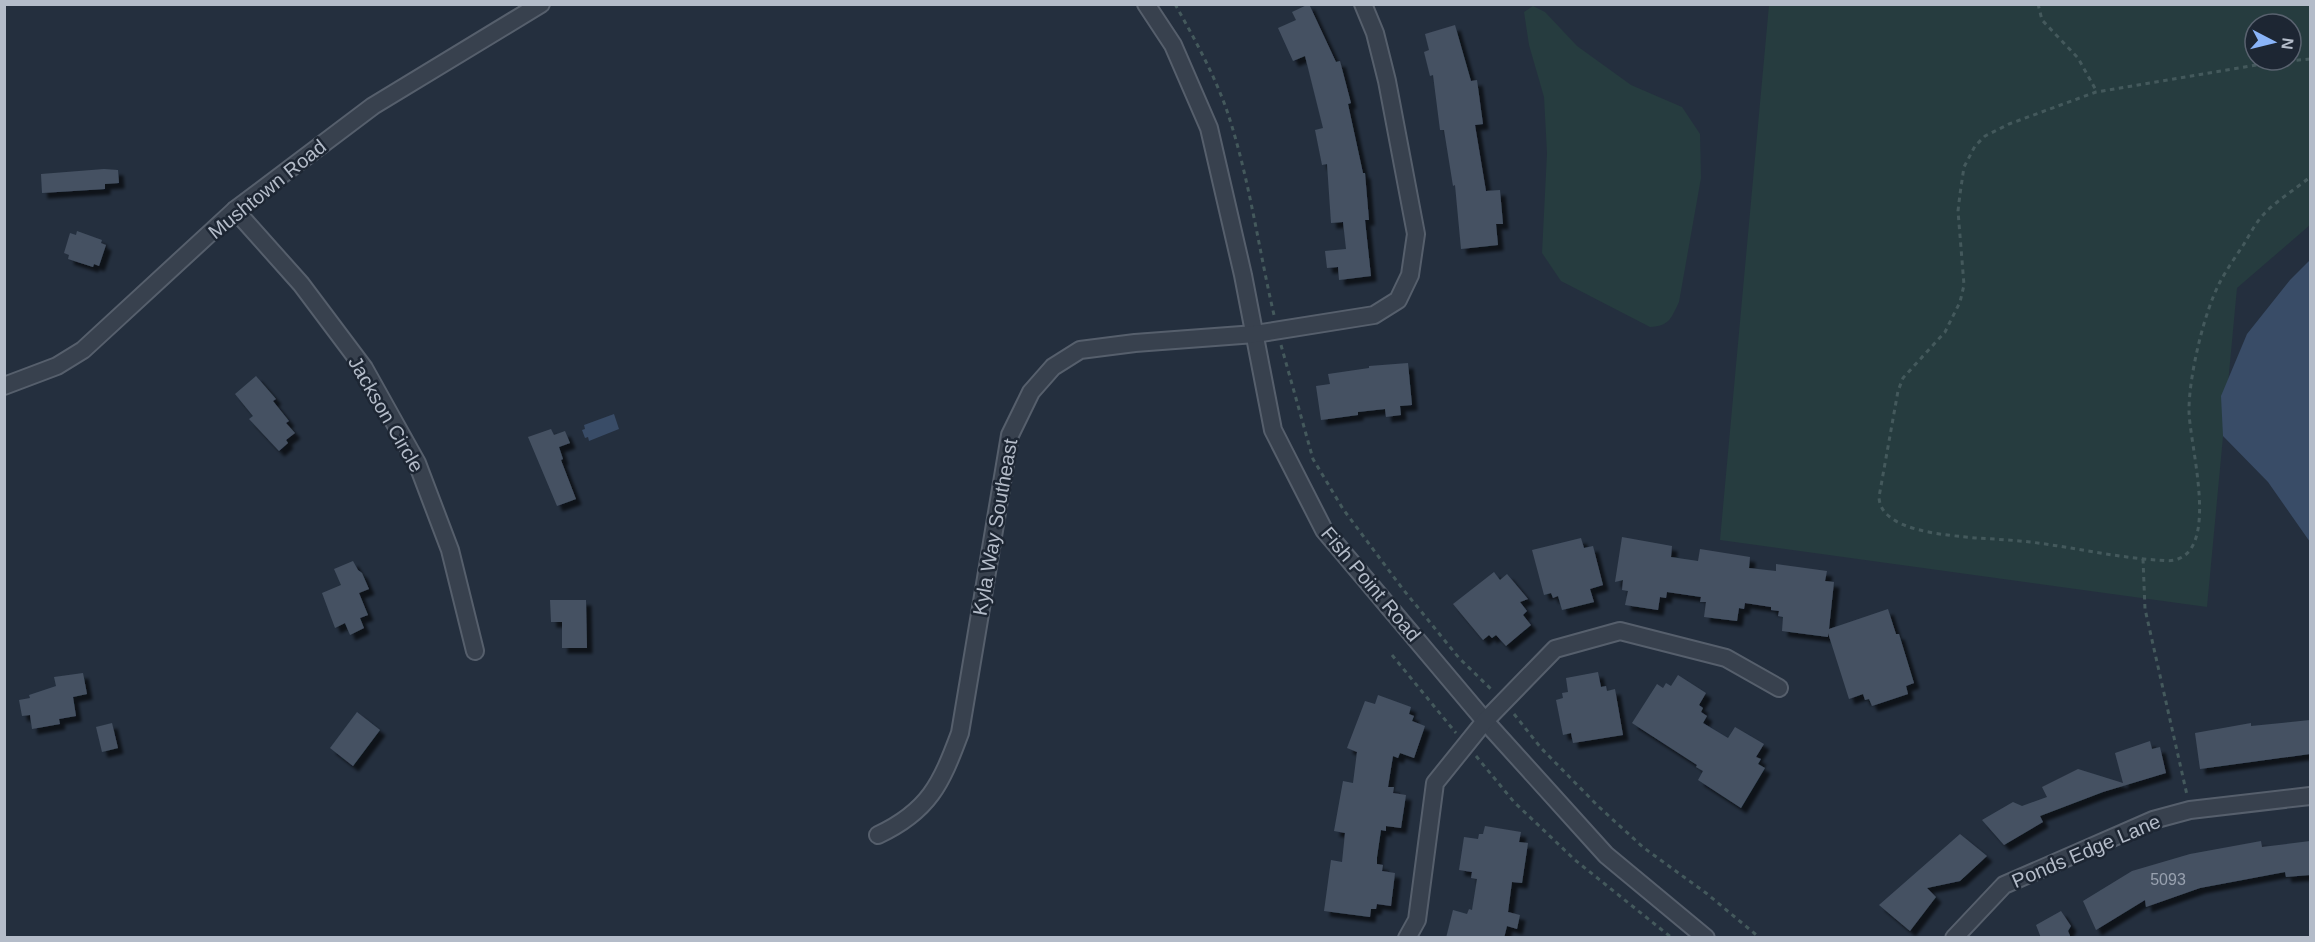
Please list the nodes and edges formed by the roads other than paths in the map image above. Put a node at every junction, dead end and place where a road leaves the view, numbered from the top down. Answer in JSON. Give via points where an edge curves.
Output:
{"nodes":[{"id":1,"x":541,"y":4,"type":"edge"},
{"id":2,"x":1146,"y":4,"type":"edge"},
{"id":3,"x":1363,"y":4,"type":"edge"},
{"id":4,"x":235,"y":210,"type":"junction"},
{"id":5,"x":1255,"y":334,"type":"junction"},
{"id":6,"x":4,"y":386,"type":"edge"},
{"id":7,"x":475,"y":651,"type":"dead end"},
{"id":8,"x":1779,"y":688,"type":"dead end"},
{"id":9,"x":1485,"y":721,"type":"junction"},
{"id":10,"x":2310,"y":796,"type":"edge"},
{"id":11,"x":878,"y":836,"type":"dead end"},
{"id":12,"x":1407,"y":938,"type":"edge"},
{"id":13,"x":1706,"y":938,"type":"edge"},
{"id":14,"x":1954,"y":938,"type":"edge"}],
"edges":[{"from":1,"to":4,"type":"street","name":"Mushtown Road","via":[[373,106]]},
{"from":2,"to":5,"type":"street","name":"Fish Point Road","via":[[1173,45],[1209,128]]},
{"from":3,"to":5,"type":"street","name":"Kyla Way Southeast","via":[[1387,81],[1416,234],[1410,275],[1398,300],[1374,315]]},
{"from":4,"to":6,"type":"street","name":"Mushtown Road","via":[[83,350],[57,366]]},
{"from":4,"to":7,"type":"street","name":"Jackson Circle","via":[[301,284],[364,368],[417,463],[450,550]]},
{"from":5,"to":9,"type":"street","name":"Fish Point Road","via":[[1273,430],[1324,530]]},
{"from":5,"to":11,"type":"street","name":"Kyla Way Southeast","via":[[1080,350],[1053,367],[1031,392],[1010,435],[960,733],[947,769],[930,798],[902,824]]},
{"from":8,"to":9,"type":"street","via":[[1726,658],[1620,631],[1555,649]]},
{"from":9,"to":12,"type":"street","via":[[1435,783],[1417,920]]},
{"from":9,"to":13,"type":"street","name":"Fish Point Road","via":[[1606,855]]},
{"from":10,"to":14,"type":"street","name":"Ponds Edge Lane","via":[[2190,810],[2153,820],[2004,885]]}]}
